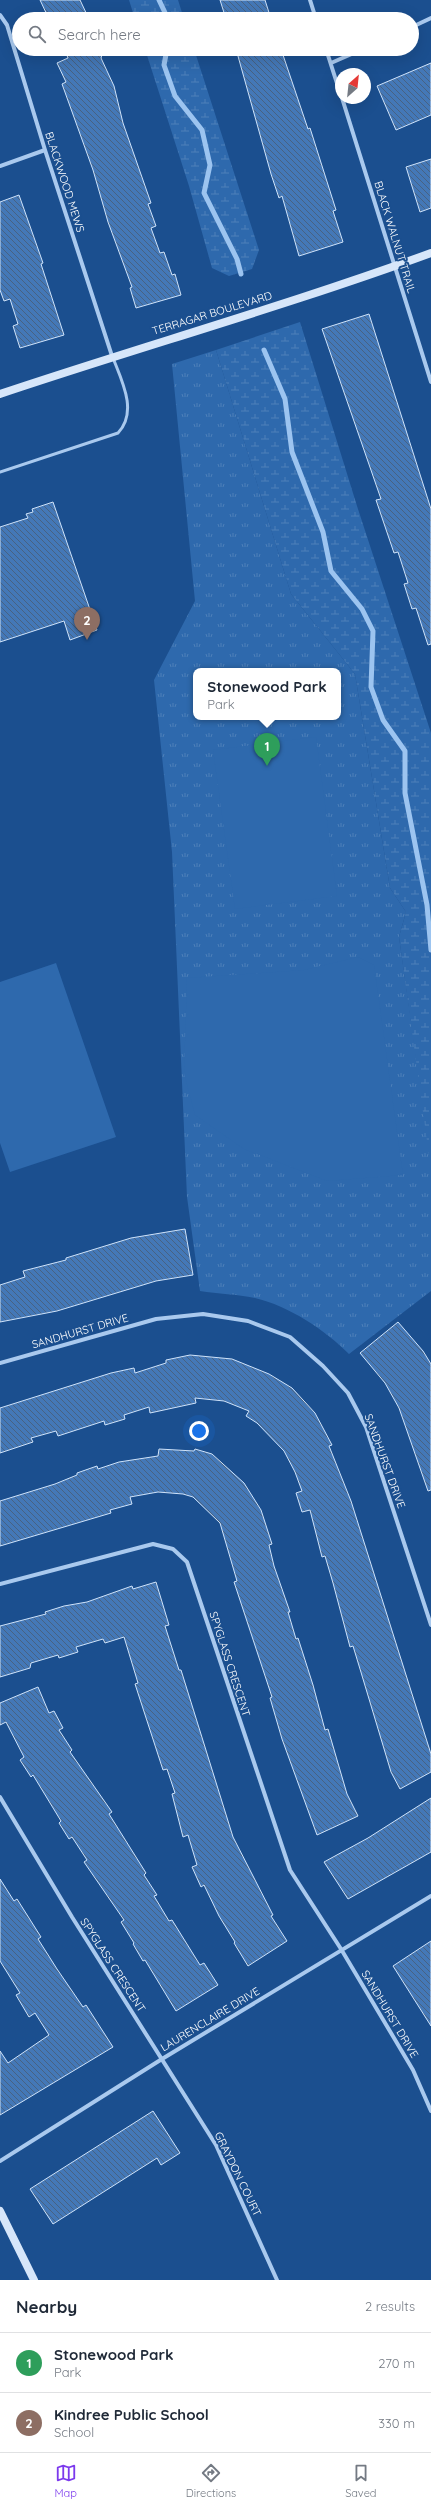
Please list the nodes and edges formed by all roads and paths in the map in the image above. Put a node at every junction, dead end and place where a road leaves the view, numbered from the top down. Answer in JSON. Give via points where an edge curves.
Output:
{"nodes":[{"id":1,"x":310,"y":0,"type":"edge"},
{"id":2,"x":314,"y":12,"type":"edge"},
{"id":3,"x":0,"y":15,"type":"edge"},
{"id":4,"x":431,"y":18,"type":"edge"},
{"id":5,"x":419,"y":24,"type":"edge"},
{"id":6,"x":12,"y":39,"type":"edge"},
{"id":7,"x":17,"y":56,"type":"edge"},
{"id":8,"x":328,"y":56,"type":"edge"},
{"id":9,"x":347,"y":56,"type":"edge"},
{"id":10,"x":331,"y":63,"type":"junction"},
{"id":11,"x":335,"y":77,"type":"edge"},
{"id":12,"x":343,"y":104,"type":"edge"},
{"id":13,"x":45,"y":150,"type":"junction"},
{"id":14,"x":0,"y":166,"type":"edge"},
{"id":15,"x":431,"y":253,"type":"edge"},
{"id":16,"x":394,"y":266,"type":"junction"},
{"id":17,"x":112,"y":356,"type":"junction"},
{"id":18,"x":431,"y":382,"type":"edge"},
{"id":19,"x":0,"y":394,"type":"edge"},
{"id":20,"x":0,"y":472,"type":"edge"},
{"id":21,"x":0,"y":1363,"type":"edge"},
{"id":22,"x":0,"y":1584,"type":"edge"},
{"id":23,"x":431,"y":1625,"type":"edge"},
{"id":24,"x":0,"y":1797,"type":"edge"},
{"id":25,"x":431,"y":1896,"type":"edge"},
{"id":26,"x":342,"y":1949,"type":"junction"},
{"id":27,"x":162,"y":2059,"type":"junction"},
{"id":28,"x":431,"y":2111,"type":"edge"},
{"id":29,"x":0,"y":2161,"type":"edge"},
{"id":30,"x":0,"y":2212,"type":"edge"},
{"id":31,"x":34,"y":2280,"type":"edge"},
{"id":32,"x":277,"y":2280,"type":"edge"}],
"edges":[{"from":1,"to":2,"type":"street"},
{"from":3,"to":6,"type":"street","name":"BLACKWOOD MEWS","via":[[8,25]]},
{"from":4,"to":5,"type":"street"},
{"from":7,"to":13,"type":"street","name":"BLACKWOOD MEWS"},
{"from":8,"to":10,"type":"street","name":"BLACK WALNUT TRAIL"},
{"from":9,"to":10,"type":"street"},
{"from":10,"to":11,"type":"street","name":"BLACK WALNUT TRAIL"},
{"from":12,"to":16,"type":"street","name":"BLACK WALNUT TRAIL"},
{"from":13,"to":14,"type":"street"},
{"from":13,"to":17,"type":"street","name":"BLACKWOOD MEWS"},
{"from":15,"to":16,"type":"street","name":"TERRAGAR BOULEVARD"},
{"from":16,"to":17,"type":"street","name":"TERRAGAR BOULEVARD"},
{"from":16,"to":18,"type":"street","name":"BLACK WALNUT TRAIL"},
{"from":17,"to":19,"type":"street","name":"TERRAGAR BOULEVARD"},
{"from":17,"to":20,"type":"lane","via":[[127,398],[128,408],[124,427],[118,433]]},
{"from":21,"to":23,"type":"street","name":"SANDHURST DRIVE","via":[[156,1319],[203,1314],[241,1320],[290,1337],[323,1366],[348,1393],[366,1427]]},
{"from":22,"to":26,"type":"street","name":"SPYGLASS CRESCENT","via":[[153,1544],[173,1549],[188,1562],[282,1852],[290,1870]]},
{"from":24,"to":27,"type":"street","name":"SPYGLASS CRESCENT"},
{"from":25,"to":26,"type":"street","name":"LAURENCLAIRE DRIVE"},
{"from":26,"to":27,"type":"street","name":"LAURENCLAIRE DRIVE"},
{"from":26,"to":28,"type":"street","name":"SANDHURST DRIVE","via":[[413,2070]]},
{"from":27,"to":29,"type":"street","name":"LAURENCLAIRE DRIVE"},
{"from":27,"to":32,"type":"street","name":"GRAYDON COURT","via":[[216,2145]]},
{"from":30,"to":31,"type":"street"}]}
